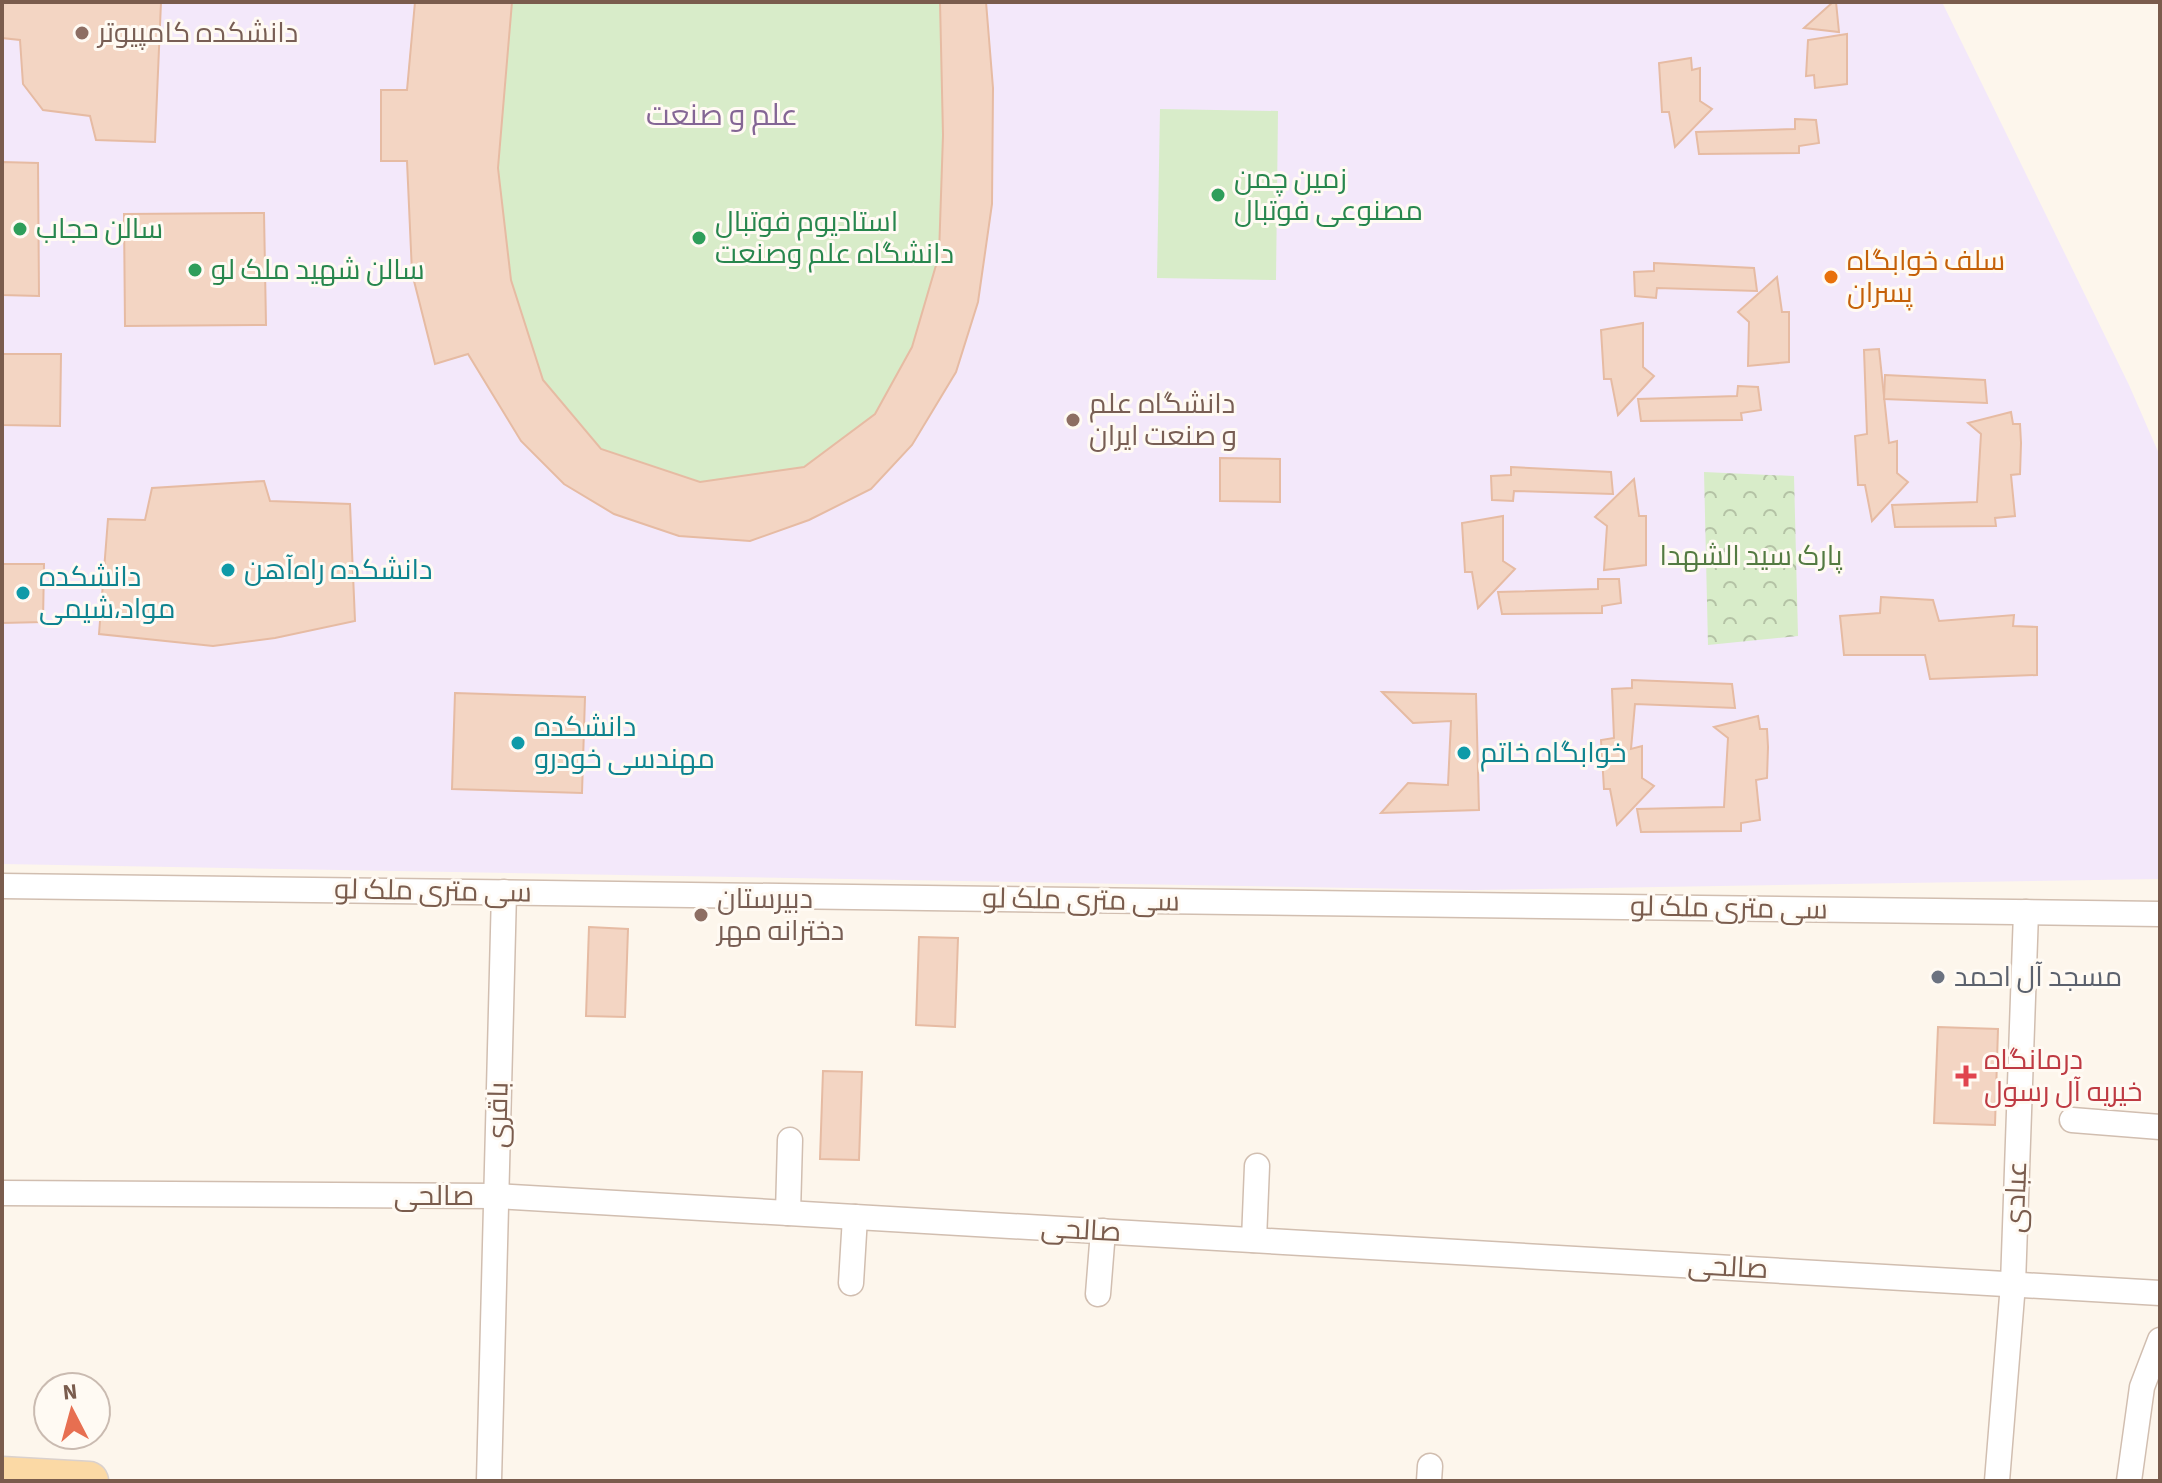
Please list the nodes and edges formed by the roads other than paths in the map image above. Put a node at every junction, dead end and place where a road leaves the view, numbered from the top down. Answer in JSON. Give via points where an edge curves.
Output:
{"nodes":[{"id":1,"x":2,"y":886,"type":"edge"},
{"id":2,"x":504,"y":892,"type":"junction"},
{"id":3,"x":2026,"y":912,"type":"junction"},
{"id":4,"x":2160,"y":914,"type":"edge"},
{"id":5,"x":2072,"y":1120,"type":"dead end"},
{"id":6,"x":2160,"y":1127,"type":"edge"},
{"id":7,"x":790,"y":1140,"type":"dead end"},
{"id":8,"x":1257,"y":1166,"type":"dead end"},
{"id":9,"x":2,"y":1193,"type":"edge"},
{"id":10,"x":496,"y":1196,"type":"junction"},
{"id":11,"x":788,"y":1213,"type":"junction"},
{"id":12,"x":855,"y":1217,"type":"junction"},
{"id":13,"x":1103,"y":1231,"type":"junction"},
{"id":14,"x":1254,"y":1240,"type":"junction"},
{"id":15,"x":851,"y":1283,"type":"dead end"},
{"id":16,"x":2013,"y":1284,"type":"junction"},
{"id":17,"x":2160,"y":1293,"type":"edge"},
{"id":18,"x":1098,"y":1294,"type":"dead end"},
{"id":19,"x":2160,"y":1340,"type":"edge"},
{"id":20,"x":2,"y":1476,"type":"edge"},
{"id":21,"x":89,"y":1481,"type":"edge"},
{"id":22,"x":489,"y":1481,"type":"edge"},
{"id":23,"x":1997,"y":1481,"type":"edge"},
{"id":24,"x":2129,"y":1481,"type":"edge"}],
"edges":[{"from":1,"to":2,"type":"street","name":"سی متری ملک لو"},
{"from":2,"to":3,"type":"street","name":"سی متری ملک لو"},
{"from":2,"to":10,"type":"street","name":"باقری"},
{"from":3,"to":4,"type":"street","name":"سی متری ملک لو"},
{"from":3,"to":16,"type":"street","name":"عبادی"},
{"from":5,"to":6,"type":"street"},
{"from":7,"to":11,"type":"street"},
{"from":8,"to":14,"type":"street"},
{"from":9,"to":10,"type":"street","name":"صالحی"},
{"from":10,"to":11,"type":"street","name":"صالحی"},
{"from":10,"to":22,"type":"street","name":"باقری"},
{"from":11,"to":12,"type":"street","name":"صالحی"},
{"from":12,"to":13,"type":"street","name":"صالحی"},
{"from":12,"to":15,"type":"street"},
{"from":13,"to":14,"type":"street","name":"صالحی"},
{"from":13,"to":18,"type":"street"},
{"from":14,"to":16,"type":"street","name":"صالحی"},
{"from":16,"to":17,"type":"street","name":"صالحی"},
{"from":16,"to":23,"type":"street","name":"عبادی"},
{"from":19,"to":24,"type":"street","via":[[2142,1387]]},
{"from":20,"to":21,"type":"main road"}]}
